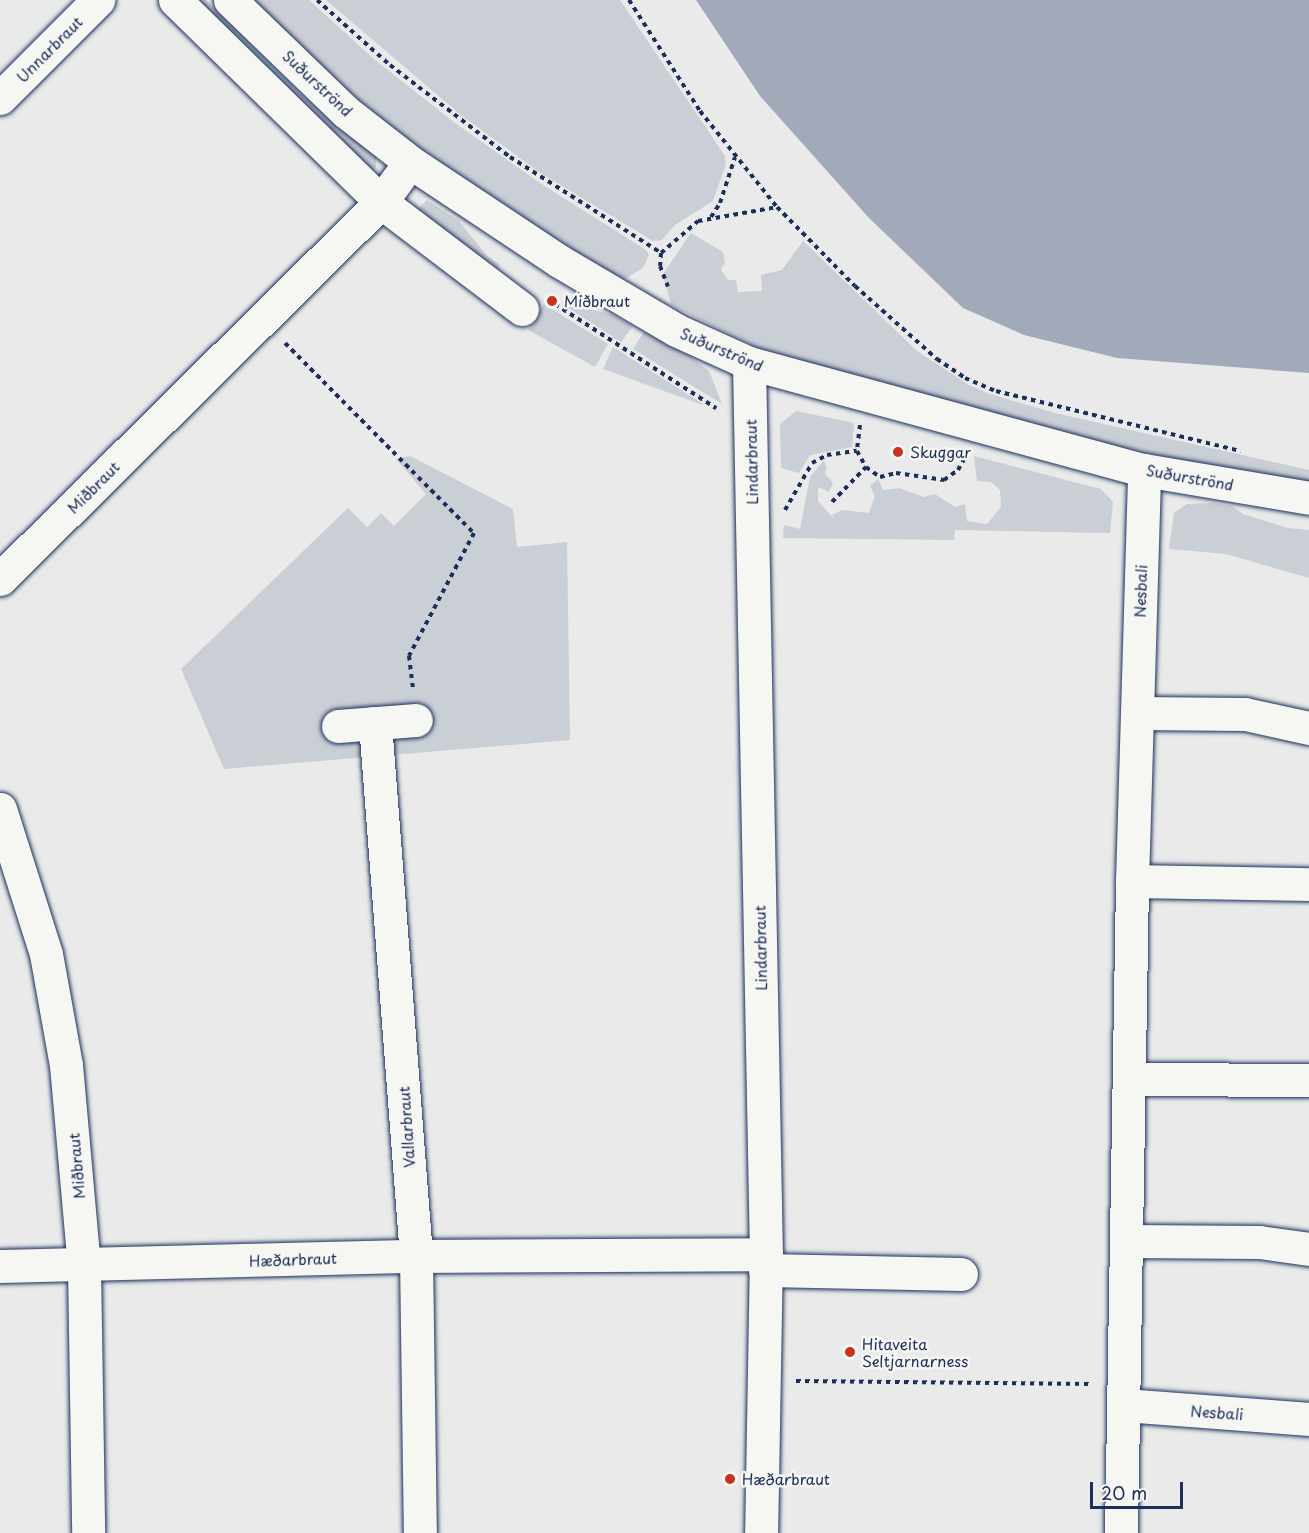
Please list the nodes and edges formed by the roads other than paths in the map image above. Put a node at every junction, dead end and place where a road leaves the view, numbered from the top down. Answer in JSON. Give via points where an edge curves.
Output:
{"nodes":[{"id":1,"x":98,"y":0,"type":"edge"},
{"id":2,"x":175,"y":0,"type":"edge"},
{"id":3,"x":230,"y":0,"type":"edge"},
{"id":4,"x":0,"y":98,"type":"edge"},
{"id":5,"x":410,"y":162,"type":"junction"},
{"id":6,"x":381,"y":201,"type":"junction"},
{"id":7,"x":522,"y":309,"type":"road end"},
{"id":8,"x":749,"y":363,"type":"junction"},
{"id":9,"x":1144,"y":470,"type":"junction"},
{"id":10,"x":1309,"y":498,"type":"edge"},
{"id":11,"x":0,"y":579,"type":"edge"},
{"id":12,"x":1137,"y":713,"type":"junction"},
{"id":13,"x":416,"y":720,"type":"road end"},
{"id":14,"x":375,"y":723,"type":"junction"},
{"id":15,"x":338,"y":726,"type":"dead end"},
{"id":16,"x":1309,"y":728,"type":"edge"},
{"id":17,"x":0,"y":809,"type":"edge"},
{"id":18,"x":1132,"y":881,"type":"junction"},
{"id":19,"x":1309,"y":884,"type":"edge"},
{"id":20,"x":1131,"y":1079,"type":"junction"},
{"id":21,"x":1309,"y":1080,"type":"edge"},
{"id":22,"x":1128,"y":1241,"type":"junction"},
{"id":23,"x":1309,"y":1249,"type":"edge"},
{"id":24,"x":416,"y":1256,"type":"junction"},
{"id":25,"x":766,"y":1262,"type":"junction"},
{"id":26,"x":84,"y":1265,"type":"junction"},
{"id":27,"x":0,"y":1266,"type":"edge"},
{"id":28,"x":961,"y":1274,"type":"dead end"},
{"id":29,"x":1125,"y":1394,"type":"junction"},
{"id":30,"x":1309,"y":1419,"type":"edge"},
{"id":31,"x":88,"y":1533,"type":"edge"},
{"id":32,"x":420,"y":1533,"type":"edge"},
{"id":33,"x":761,"y":1533,"type":"edge"},
{"id":34,"x":1121,"y":1533,"type":"edge"}],
"edges":[{"from":1,"to":4,"type":"street","name":"Unnarbraut"},
{"from":2,"to":6,"type":"street"},
{"from":3,"to":5,"type":"street","name":"Suðurströnd","via":[[346,112]]},
{"from":5,"to":6,"type":"street","name":"Miðbraut"},
{"from":5,"to":8,"type":"street","name":"Suðurströnd","via":[[598,286],[676,330]]},
{"from":6,"to":7,"type":"street"},
{"from":6,"to":11,"type":"street","name":"Miðbraut"},
{"from":8,"to":9,"type":"street","name":"Suðurströnd"},
{"from":8,"to":25,"type":"street","name":"Lindarbraut"},
{"from":9,"to":10,"type":"street","name":"Suðurströnd"},
{"from":9,"to":12,"type":"street","name":"Nesbali"},
{"from":12,"to":16,"type":"street","via":[[1245,714]]},
{"from":12,"to":18,"type":"street","name":"Nesbali"},
{"from":13,"to":14,"type":"street"},
{"from":14,"to":15,"type":"street"},
{"from":14,"to":24,"type":"street","name":"Vallarbraut"},
{"from":17,"to":26,"type":"street","name":"Miðbraut","via":[[48,965],[66,1065]]},
{"from":18,"to":19,"type":"street"},
{"from":18,"to":20,"type":"street","name":"Nesbali"},
{"from":20,"to":21,"type":"street"},
{"from":20,"to":22,"type":"street","name":"Nesbali"},
{"from":22,"to":23,"type":"street","via":[[1259,1242]]},
{"from":22,"to":29,"type":"street","name":"Nesbali"},
{"from":24,"to":25,"type":"street","name":"Hæðarbraut"},
{"from":24,"to":26,"type":"street","name":"Hæðarbraut"},
{"from":24,"to":32,"type":"street","name":"Vallarbraut"},
{"from":25,"to":28,"type":"street","name":"Hæðarbraut"},
{"from":25,"to":33,"type":"street","name":"Lindarbraut"},
{"from":26,"to":27,"type":"street","name":"Hæðarbraut"},
{"from":26,"to":31,"type":"street","name":"Miðbraut"},
{"from":29,"to":30,"type":"street","name":"Nesbali"},
{"from":29,"to":34,"type":"street","name":"Nesbali"}]}
